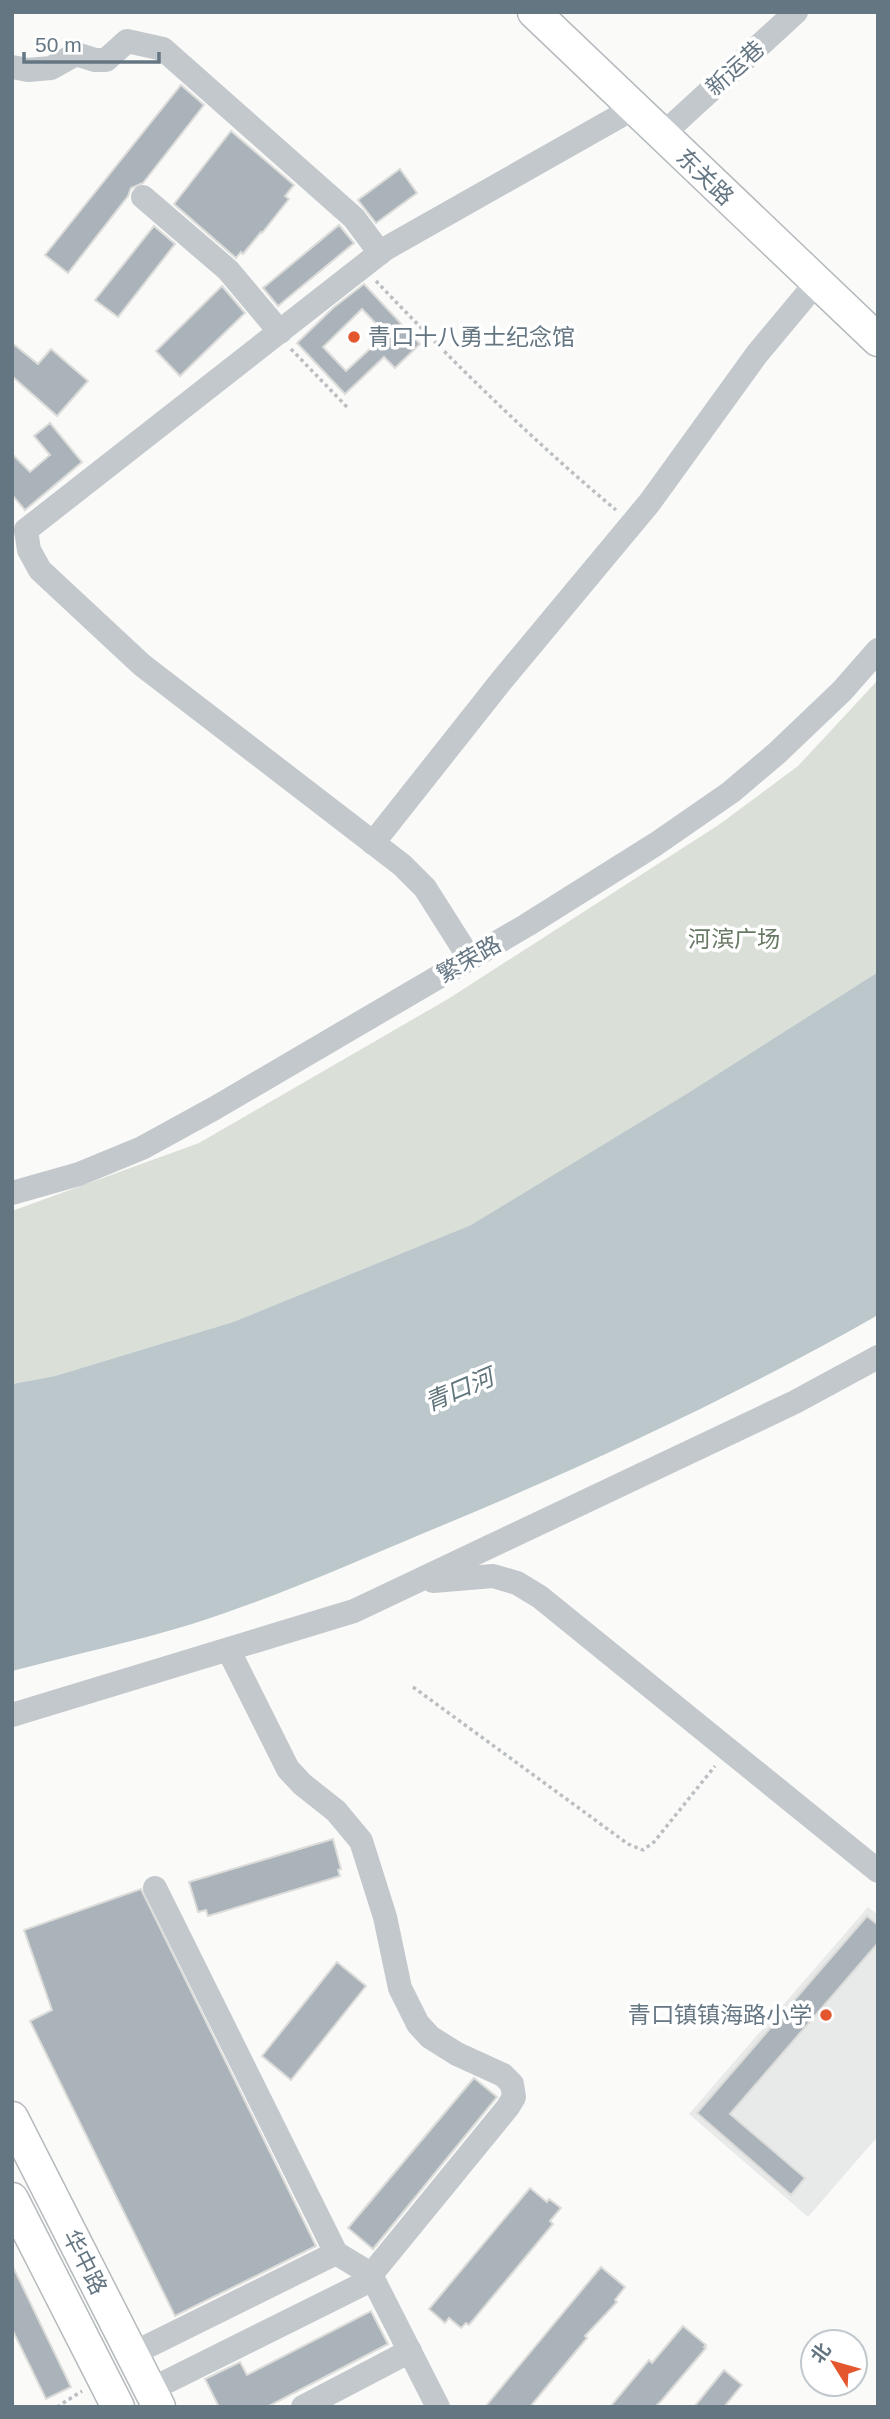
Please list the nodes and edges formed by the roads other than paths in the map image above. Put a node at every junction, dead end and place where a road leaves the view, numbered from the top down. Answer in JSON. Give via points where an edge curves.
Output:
{"nodes":[{"id":1,"x":534,"y":12,"type":"edge"},
{"id":2,"x":559,"y":12,"type":"edge"},
{"id":3,"x":796,"y":12,"type":"edge"},
{"id":4,"x":12,"y":67,"type":"edge"},
{"id":5,"x":634,"y":108,"type":"junction"},
{"id":6,"x":675,"y":123,"type":"junction"},
{"id":7,"x":143,"y":197,"type":"dead end"},
{"id":8,"x":371,"y":260,"type":"junction"},
{"id":9,"x":817,"y":282,"type":"junction"},
{"id":10,"x":878,"y":317,"type":"edge"},
{"id":11,"x":279,"y":334,"type":"junction"},
{"id":12,"x":878,"y":340,"type":"edge"},
{"id":13,"x":19,"y":522,"type":"edge"},
{"id":14,"x":878,"y":650,"type":"edge"},
{"id":15,"x":373,"y":843,"type":"junction"},
{"id":16,"x":470,"y":959,"type":"junction"},
{"id":17,"x":12,"y":1193,"type":"edge"},
{"id":18,"x":878,"y":1357,"type":"edge"},
{"id":19,"x":415,"y":1582,"type":"junction"},
{"id":20,"x":229,"y":1651,"type":"junction"},
{"id":21,"x":12,"y":1715,"type":"edge"},
{"id":22,"x":878,"y":1871,"type":"edge"},
{"id":23,"x":155,"y":1888,"type":"dead end"},
{"id":24,"x":12,"y":2118,"type":"edge"},
{"id":25,"x":12,"y":2199,"type":"edge"},
{"id":26,"x":336,"y":2253,"type":"junction"},
{"id":27,"x":371,"y":2278,"type":"junction"},
{"id":28,"x":410,"y":2351,"type":"junction"},
{"id":29,"x":132,"y":2354,"type":"junction"},
{"id":30,"x":154,"y":2398,"type":"edge"},
{"id":31,"x":118,"y":2407,"type":"edge"},
{"id":32,"x":303,"y":2407,"type":"edge"},
{"id":33,"x":438,"y":2407,"type":"edge"}],
"edges":[{"from":1,"to":5,"type":"main road","name":"东关路"},
{"from":2,"to":6,"type":"main road","name":"东关路"},
{"from":3,"to":6,"type":"street","name":"新运巷"},
{"from":4,"to":8,"type":"street","via":[[51,68],[76,54],[106,60],[127,41],[163,49],[354,218]]},
{"from":5,"to":8,"type":"street"},
{"from":5,"to":9,"type":"main road","name":"东关路"},
{"from":6,"to":10,"type":"main road","name":"东关路"},
{"from":7,"to":11,"type":"street","via":[[228,270]]},
{"from":8,"to":11,"type":"street"},
{"from":9,"to":12,"type":"main road","name":"东关路"},
{"from":9,"to":15,"type":"street","via":[[757,354],[650,502]]},
{"from":11,"to":13,"type":"street"},
{"from":13,"to":15,"type":"street","via":[[40,570],[142,665]]},
{"from":14,"to":16,"type":"street","name":"繁荣路","via":[[796,736],[731,792],[656,845]]},
{"from":15,"to":16,"type":"street","via":[[425,888]]},
{"from":16,"to":17,"type":"street","name":"繁荣路","via":[[142,1148],[79,1174]]},
{"from":18,"to":19,"type":"street","via":[[795,1402]]},
{"from":19,"to":20,"type":"street","via":[[336,1618]]},
{"from":19,"to":22,"type":"street","via":[[493,1576],[540,1597]]},
{"from":20,"to":21,"type":"street"},
{"from":20,"to":27,"type":"street","via":[[288,1769],[336,1811],[361,1841],[385,1917],[400,1988],[418,2024],[430,2037],[512,2084],[514,2096],[509,2107]]},
{"from":23,"to":26,"type":"street"},
{"from":24,"to":29,"type":"main road","name":"华中路"},
{"from":25,"to":31,"type":"main road","name":"华中路"},
{"from":26,"to":27,"type":"street"},
{"from":26,"to":29,"type":"street"},
{"from":27,"to":28,"type":"street"},
{"from":27,"to":30,"type":"street"},
{"from":28,"to":32,"type":"street"},
{"from":28,"to":33,"type":"street"},
{"from":29,"to":30,"type":"main road","name":"华中路"}]}
